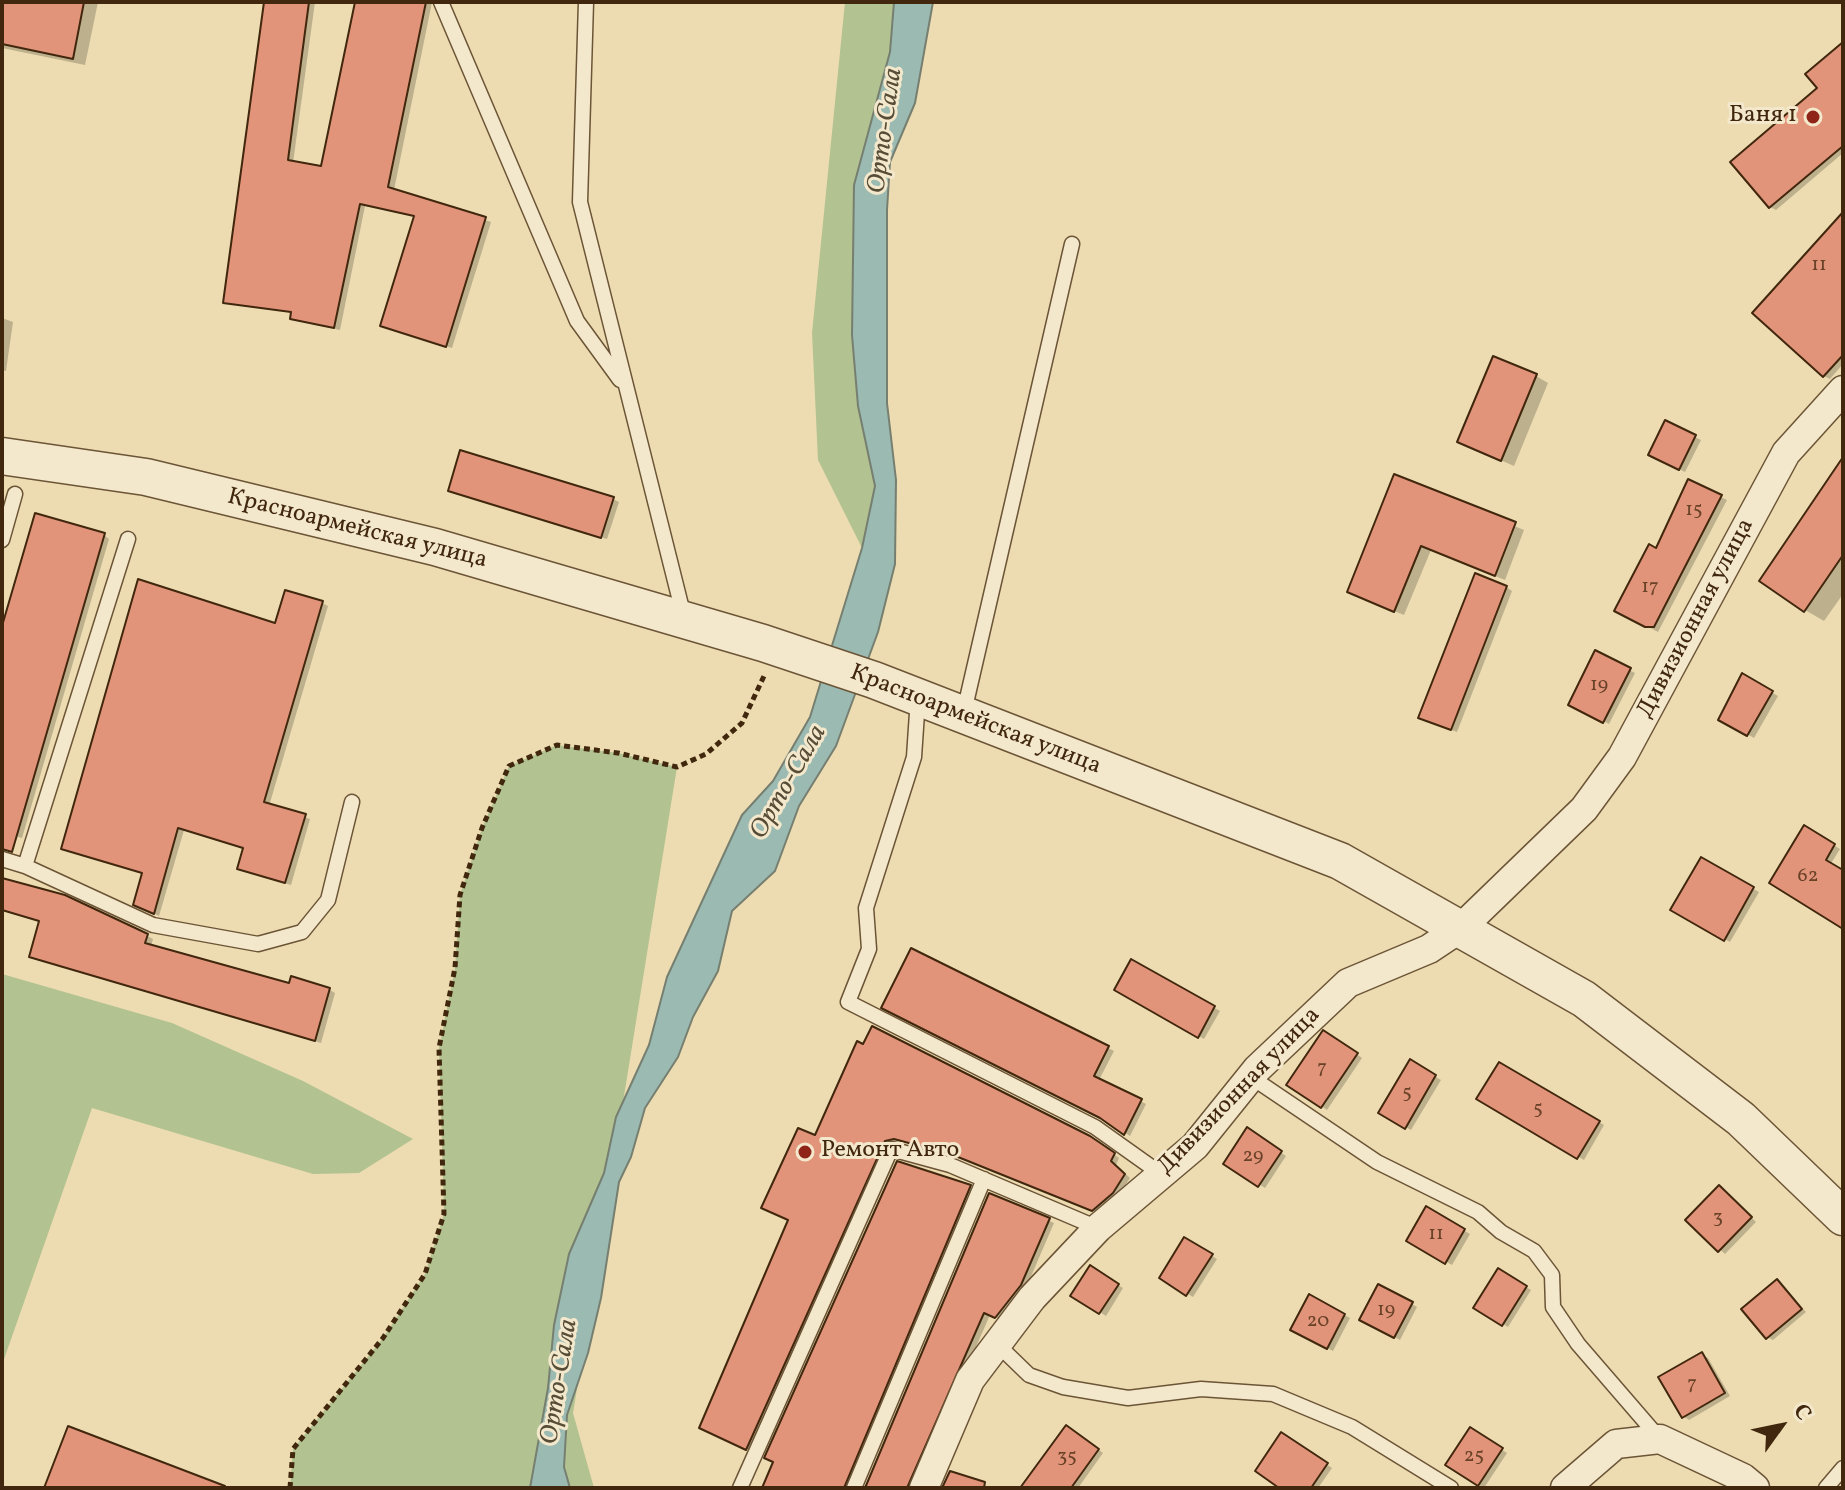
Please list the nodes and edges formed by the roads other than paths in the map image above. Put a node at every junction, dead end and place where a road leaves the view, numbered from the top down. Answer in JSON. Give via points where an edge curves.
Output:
{"nodes":[{"id":1,"x":441,"y":2,"type":"edge"},
{"id":2,"x":586,"y":2,"type":"edge"},
{"id":3,"x":1072,"y":244,"type":"dead end"},
{"id":4,"x":625,"y":387,"type":"junction"},
{"id":5,"x":1843,"y":390,"type":"edge"},
{"id":6,"x":2,"y":456,"type":"edge"},
{"id":7,"x":15,"y":494,"type":"dead end"},
{"id":8,"x":128,"y":539,"type":"dead end"},
{"id":9,"x":2,"y":540,"type":"edge"},
{"id":10,"x":685,"y":620,"type":"junction"},
{"id":11,"x":918,"y":698,"type":"junction"},
{"id":12,"x":963,"y":716,"type":"junction"},
{"id":13,"x":352,"y":802,"type":"dead end"},
{"id":14,"x":2,"y":859,"type":"edge"},
{"id":15,"x":25,"y":866,"type":"junction"},
{"id":16,"x":1462,"y":927,"type":"junction"},
{"id":17,"x":1251,"y":1077,"type":"junction"},
{"id":18,"x":1161,"y":1174,"type":"junction"},
{"id":19,"x":984,"y":1179,"type":"junction"},
{"id":20,"x":1843,"y":1217,"type":"edge"},
{"id":21,"x":1098,"y":1228,"type":"junction"},
{"id":22,"x":997,"y":1344,"type":"junction"},
{"id":23,"x":1660,"y":1439,"type":"junction"},
{"id":24,"x":1843,"y":1468,"type":"edge"},
{"id":25,"x":740,"y":1488,"type":"edge"},
{"id":26,"x":854,"y":1488,"type":"edge"},
{"id":27,"x":924,"y":1488,"type":"edge"},
{"id":28,"x":1451,"y":1488,"type":"edge"},
{"id":29,"x":1565,"y":1488,"type":"edge"},
{"id":30,"x":1755,"y":1488,"type":"edge"},
{"id":31,"x":1826,"y":1488,"type":"edge"}],
"edges":[{"from":1,"to":4,"type":"lane","via":[[577,321]]},
{"from":2,"to":4,"type":"lane","via":[[580,202]]},
{"from":3,"to":12,"type":"lane"},
{"from":4,"to":10,"type":"lane"},
{"from":5,"to":16,"type":"street","name":"Дивизионная улица","via":[[1786,453],[1622,757],[1584,809]]},
{"from":6,"to":10,"type":"street","name":"Красноармейская улица","via":[[171,483],[435,547]]},
{"from":7,"to":9,"type":"lane"},
{"from":8,"to":15,"type":"lane"},
{"from":10,"to":11,"type":"street","name":"Красноармейская улица"},
{"from":11,"to":12,"type":"street","name":"Красноармейская улица"},
{"from":11,"to":18,"type":"lane","via":[[914,757],[866,908],[869,949],[848,1002],[1095,1127]]},
{"from":12,"to":16,"type":"street","name":"Красноармейская улица","via":[[1340,861]]},
{"from":13,"to":15,"type":"lane","via":[[328,900],[302,932],[258,944],[153,925]]},
{"from":14,"to":15,"type":"lane"},
{"from":16,"to":17,"type":"street","name":"Дивизионная улица","via":[[1429,949],[1348,983]]},
{"from":16,"to":20,"type":"street","name":"Красноармейская улица","via":[[1584,999],[1729,1110]]},
{"from":17,"to":18,"type":"street","name":"Дивизионная улица","via":[[1195,1146]]},
{"from":17,"to":23,"type":"lane","via":[[1377,1162],[1478,1212],[1534,1251],[1552,1275],[1553,1307]]},
{"from":18,"to":21,"type":"street","name":"Дивизионная улица"},
{"from":19,"to":21,"type":"lane"},
{"from":19,"to":25,"type":"lane","via":[[891,1149]]},
{"from":19,"to":26,"type":"lane"},
{"from":21,"to":22,"type":"street","name":"Дивизионная улица"},
{"from":22,"to":27,"type":"street","name":"Дивизионная улица","via":[[970,1380]]},
{"from":22,"to":28,"type":"lane","via":[[1029,1375],[1063,1387],[1128,1398],[1201,1389],[1273,1394],[1352,1427]]},
{"from":23,"to":29,"type":"street","via":[[1616,1444]]},
{"from":23,"to":30,"type":"street"},
{"from":24,"to":31,"type":"lane"}]}
